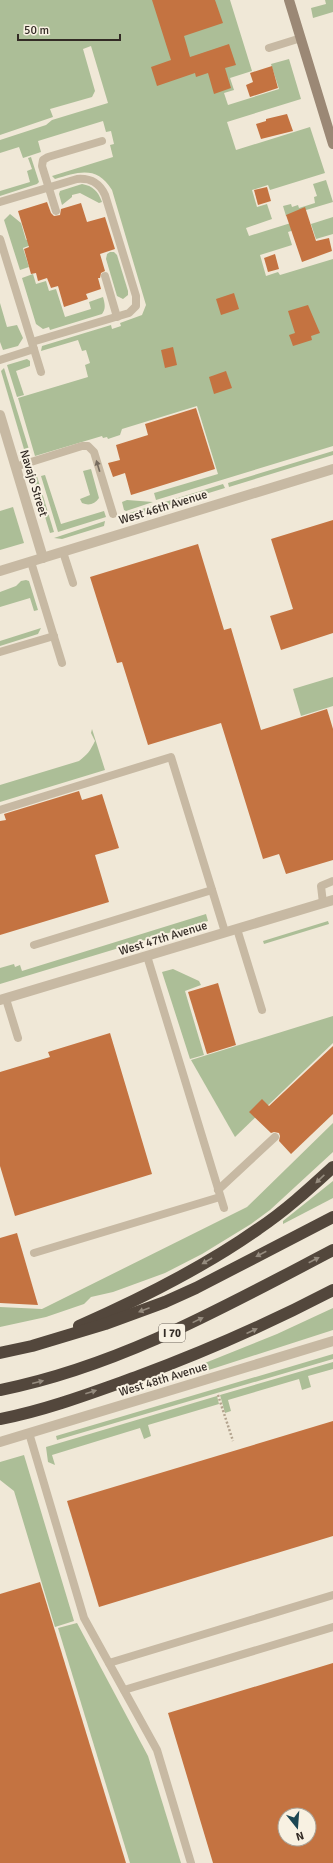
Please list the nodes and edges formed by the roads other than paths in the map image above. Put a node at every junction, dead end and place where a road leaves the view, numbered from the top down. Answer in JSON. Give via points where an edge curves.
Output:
{"nodes":[{"id":1,"x":289,"y":0,"type":"edge"},
{"id":2,"x":301,"y":38,"type":"junction"},
{"id":3,"x":269,"y":48,"type":"dead end"},
{"id":4,"x":102,"y":141,"type":"dead end"},
{"id":5,"x":333,"y":144,"type":"edge"},
{"id":6,"x":48,"y":188,"type":"junction"},
{"id":7,"x":0,"y":202,"type":"edge"},
{"id":8,"x":56,"y":211,"type":"dead end"},
{"id":9,"x":0,"y":239,"type":"edge"},
{"id":10,"x":105,"y":276,"type":"dead end"},
{"id":11,"x":117,"y":316,"type":"junction"},
{"id":12,"x":33,"y":346,"type":"junction"},
{"id":13,"x":0,"y":360,"type":"edge"},
{"id":14,"x":41,"y":372,"type":"dead end"},
{"id":15,"x":0,"y":415,"type":"edge"},
{"id":16,"x":15,"y":467,"type":"junction"},
{"id":17,"x":333,"y":469,"type":"edge"},
{"id":18,"x":113,"y":514,"type":"dead end"},
{"id":19,"x":63,"y":552,"type":"junction"},
{"id":20,"x":43,"y":558,"type":"junction"},
{"id":21,"x":31,"y":562,"type":"junction"},
{"id":22,"x":0,"y":571,"type":"edge"},
{"id":23,"x":72,"y":583,"type":"dead end"},
{"id":24,"x":54,"y":636,"type":"junction"},
{"id":25,"x":0,"y":652,"type":"edge"},
{"id":26,"x":62,"y":663,"type":"dead end"},
{"id":27,"x":0,"y":810,"type":"edge"},
{"id":28,"x":333,"y":881,"type":"edge"},
{"id":29,"x":212,"y":890,"type":"junction"},
{"id":30,"x":333,"y":900,"type":"edge"},
{"id":31,"x":323,"y":903,"type":"junction"},
{"id":32,"x":237,"y":929,"type":"junction"},
{"id":33,"x":225,"y":932,"type":"junction"},
{"id":34,"x":34,"y":945,"type":"dead end"},
{"id":35,"x":147,"y":956,"type":"junction"},
{"id":36,"x":3,"y":1000,"type":"edge"},
{"id":37,"x":262,"y":1010,"type":"dead end"},
{"id":38,"x":18,"y":1038,"type":"dead end"},
{"id":39,"x":275,"y":1137,"type":"dead end"},
{"id":40,"x":333,"y":1167,"type":"edge"},
{"id":41,"x":219,"y":1193,"type":"junction"},
{"id":42,"x":224,"y":1208,"type":"dead end"},
{"id":43,"x":333,"y":1217,"type":"edge"},
{"id":44,"x":333,"y":1250,"type":"edge"},
{"id":45,"x":34,"y":1253,"type":"dead end"},
{"id":46,"x":333,"y":1290,"type":"edge"},
{"id":47,"x":333,"y":1341,"type":"edge"},
{"id":48,"x":32,"y":1346,"type":"junction"},
{"id":49,"x":0,"y":1352,"type":"edge"},
{"id":50,"x":0,"y":1390,"type":"edge"},
{"id":51,"x":0,"y":1418,"type":"edge"},
{"id":52,"x":29,"y":1433,"type":"junction"},
{"id":53,"x":0,"y":1442,"type":"edge"},
{"id":54,"x":333,"y":1596,"type":"edge"},
{"id":55,"x":333,"y":1627,"type":"edge"},
{"id":56,"x":109,"y":1663,"type":"junction"},
{"id":57,"x":124,"y":1690,"type":"junction"},
{"id":58,"x":191,"y":1863,"type":"edge"}],
"edges":[{"from":1,"to":2,"type":"main road"},
{"from":2,"to":3,"type":"lane"},
{"from":2,"to":5,"type":"main road"},
{"from":4,"to":6,"type":"lane","via":[[45,158],[42,166]]},
{"from":6,"to":7,"type":"lane"},
{"from":6,"to":8,"type":"lane"},
{"from":6,"to":11,"type":"lane","via":[[85,179],[98,184],[102,189],[137,301],[129,313]]},
{"from":9,"to":12,"type":"lane"},
{"from":10,"to":11,"type":"lane"},
{"from":11,"to":12,"type":"lane"},
{"from":12,"to":13,"type":"lane"},
{"from":12,"to":14,"type":"lane"},
{"from":15,"to":16,"type":"street","name":"Navajo Street"},
{"from":18,"to":16,"type":"lane","one_way":true,"via":[[91,448],[82,446]]},
{"from":16,"to":20,"type":"street","name":"Navajo Street"},
{"from":17,"to":19,"type":"street","name":"West 46th Avenue"},
{"from":19,"to":20,"type":"street","name":"West 46th Avenue"},
{"from":19,"to":23,"type":"lane"},
{"from":20,"to":21,"type":"street","name":"West 46th Avenue"},
{"from":21,"to":22,"type":"street","name":"West 46th Avenue"},
{"from":21,"to":24,"type":"lane"},
{"from":24,"to":25,"type":"lane"},
{"from":24,"to":26,"type":"lane"},
{"from":27,"to":29,"type":"lane","via":[[171,757]]},
{"from":28,"to":31,"type":"lane","via":[[320,888]]},
{"from":29,"to":33,"type":"lane"},
{"from":29,"to":34,"type":"lane"},
{"from":30,"to":31,"type":"street","name":"West 47th Avenue"},
{"from":31,"to":32,"type":"street","name":"West 47th Avenue"},
{"from":32,"to":33,"type":"street","name":"West 47th Avenue"},
{"from":32,"to":37,"type":"lane"},
{"from":33,"to":35,"type":"street","name":"West 47th Avenue"},
{"from":35,"to":36,"type":"street","name":"West 47th Avenue"},
{"from":35,"to":41,"type":"lane"},
{"from":36,"to":38,"type":"lane"},
{"from":39,"to":41,"type":"lane"},
{"from":40,"to":48,"type":"highway","one_way":true,"via":[[283,1211],[226,1250],[132,1301]]},
{"from":41,"to":42,"type":"lane"},
{"from":41,"to":45,"type":"lane"},
{"from":43,"to":48,"type":"highway","one_way":true,"via":[[165,1302],[106,1324]]},
{"from":50,"to":44,"type":"highway","number":"I 70","one_way":true,"via":[[76,1371],[144,1345]]},
{"from":51,"to":46,"type":"highway","one_way":true,"via":[[56,1404],[165,1366],[251,1331]]},
{"from":47,"to":52,"type":"street","name":"West 48th Avenue"},
{"from":48,"to":49,"type":"highway"},
{"from":52,"to":53,"type":"street","name":"West 48th Avenue"},
{"from":52,"to":56,"type":"lane","via":[[84,1618]]},
{"from":54,"to":56,"type":"lane"},
{"from":55,"to":57,"type":"lane"},
{"from":56,"to":57,"type":"lane"},
{"from":57,"to":58,"type":"lane","via":[[157,1750]]}]}
